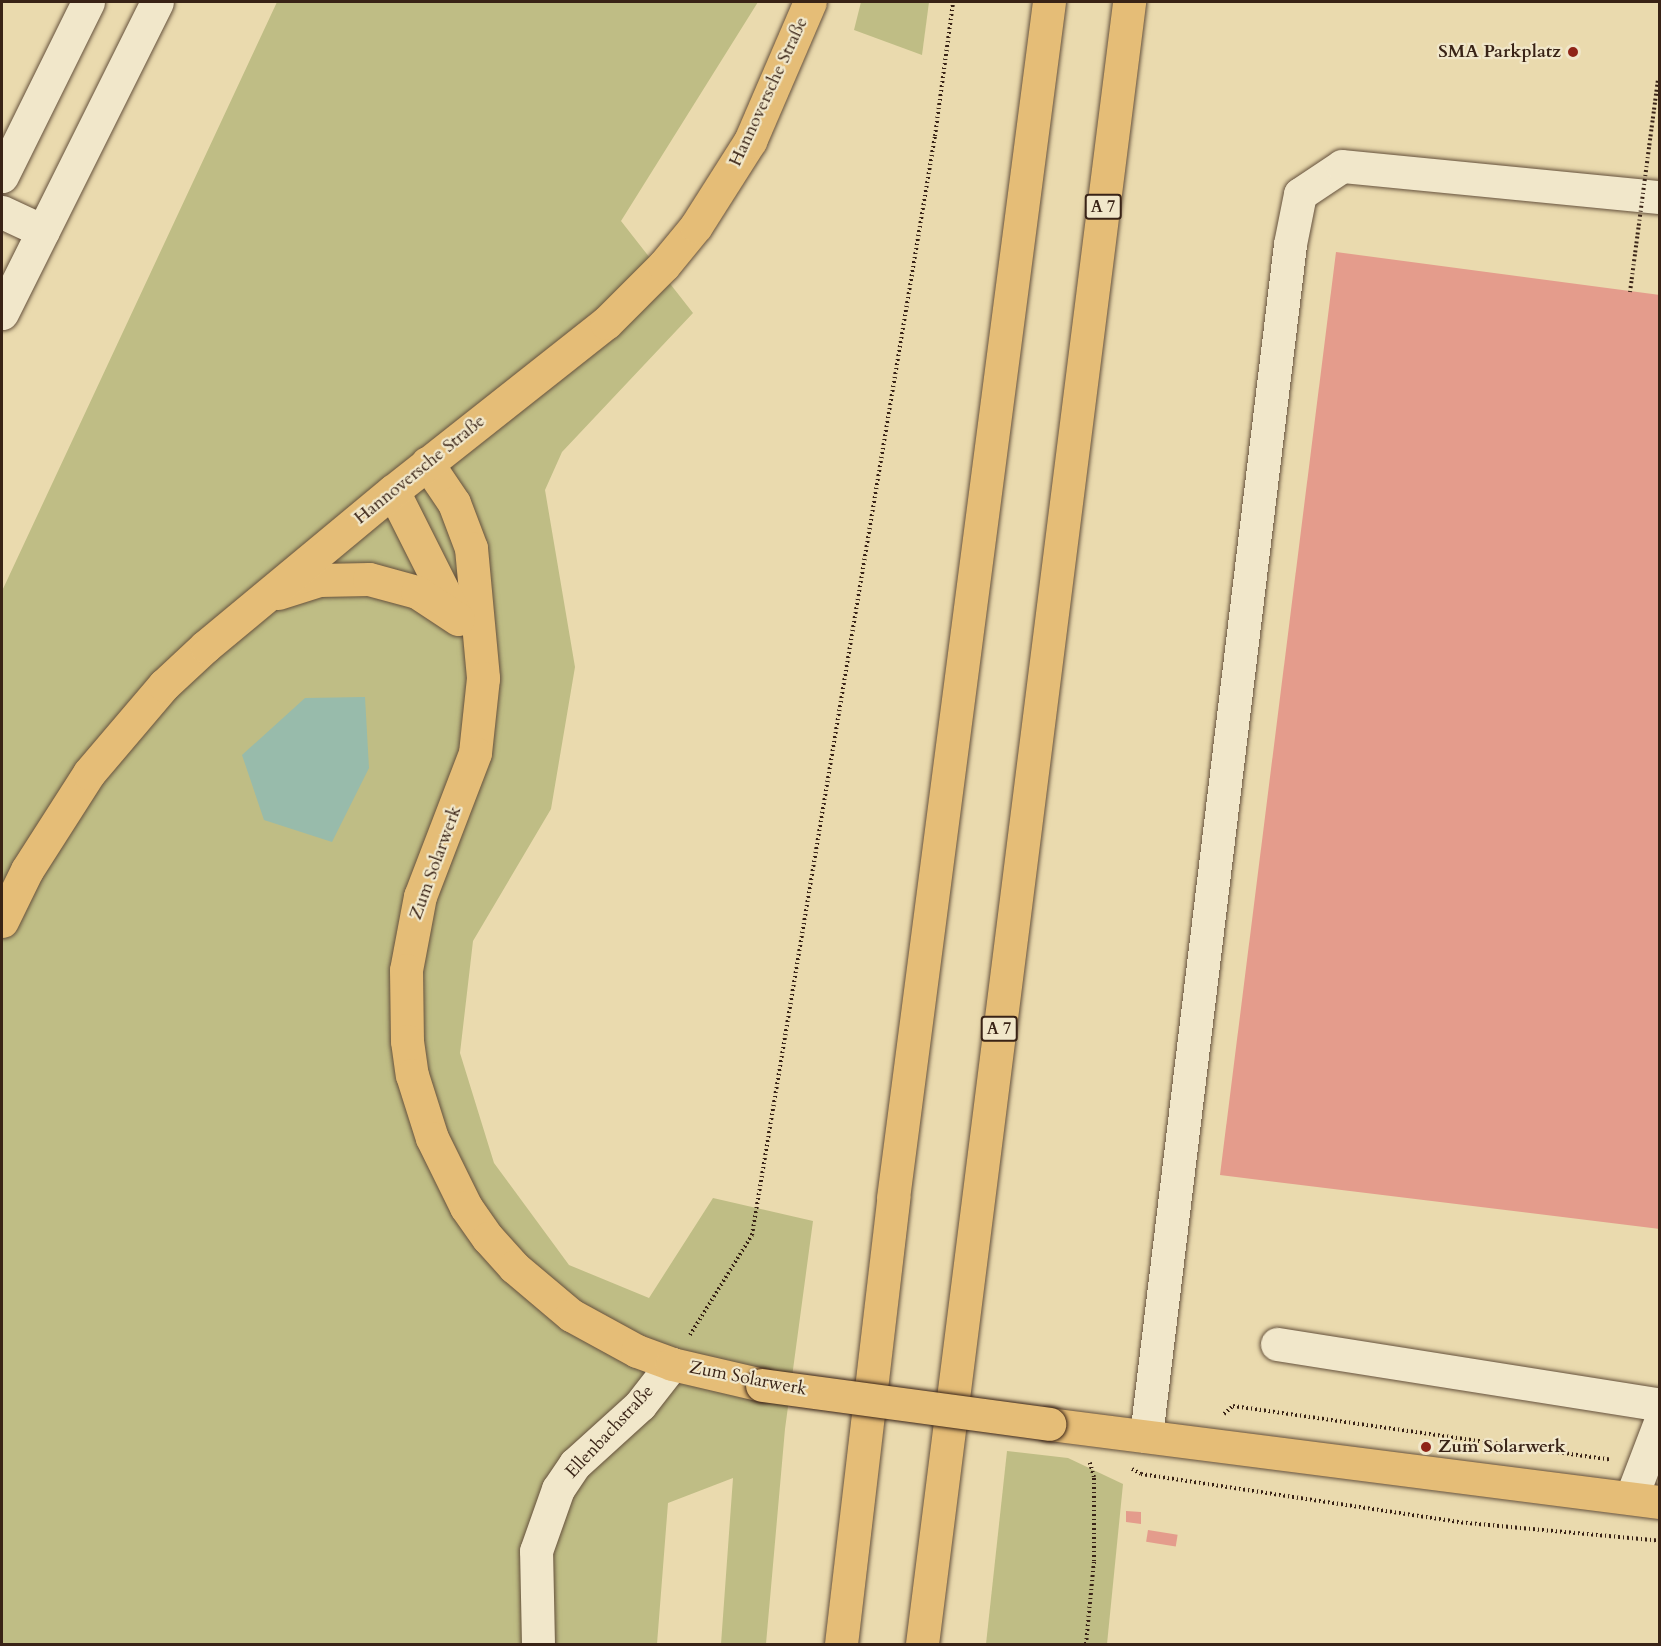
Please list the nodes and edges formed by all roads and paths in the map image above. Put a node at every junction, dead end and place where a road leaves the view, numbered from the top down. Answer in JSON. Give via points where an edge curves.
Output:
{"nodes":[{"id":1,"x":88,"y":2,"type":"edge"},
{"id":2,"x":157,"y":2,"type":"edge"},
{"id":3,"x":810,"y":2,"type":"edge"},
{"id":4,"x":953,"y":2,"type":"edge"},
{"id":5,"x":1049,"y":2,"type":"edge"},
{"id":6,"x":1129,"y":2,"type":"edge"},
{"id":7,"x":1659,"y":78,"type":"edge"},
{"id":8,"x":2,"y":176,"type":"edge"},
{"id":9,"x":1659,"y":197,"type":"edge"},
{"id":10,"x":2,"y":212,"type":"edge"},
{"id":11,"x":42,"y":231,"type":"junction"},
{"id":12,"x":1630,"y":292,"type":"dead end"},
{"id":13,"x":2,"y":313,"type":"edge"},
{"id":14,"x":427,"y":463,"type":"junction"},
{"id":15,"x":393,"y":490,"type":"junction"},
{"id":16,"x":250,"y":609,"type":"junction"},
{"id":17,"x":458,"y":619,"type":"junction"},
{"id":18,"x":480,"y":653,"type":"junction"},
{"id":19,"x":2,"y":921,"type":"edge"},
{"id":20,"x":1277,"y":1344,"type":"dead end"},
{"id":21,"x":672,"y":1364,"type":"junction"},
{"id":22,"x":1659,"y":1405,"type":"edge"},
{"id":23,"x":1659,"y":1422,"type":"edge"},
{"id":24,"x":1064,"y":1426,"type":"junction"},
{"id":25,"x":1146,"y":1436,"type":"junction"},
{"id":26,"x":1196,"y":1443,"type":"junction"},
{"id":27,"x":1124,"y":1465,"type":"dead end"},
{"id":28,"x":1646,"y":1465,"type":"junction"},
{"id":29,"x":1645,"y":1500,"type":"edge"},
{"id":30,"x":1659,"y":1541,"type":"edge"},
{"id":31,"x":538,"y":1644,"type":"edge"},
{"id":32,"x":841,"y":1644,"type":"edge"},
{"id":33,"x":922,"y":1644,"type":"edge"},
{"id":34,"x":1086,"y":1644,"type":"edge"}],
"edges":[{"from":1,"to":8,"type":"street"},
{"from":2,"to":11,"type":"street"},
{"from":3,"to":14,"type":"main road","name":"Hannoversche Straße","via":[[750,141],[702,217],[664,265],[606,323]]},
{"from":4,"to":21,"type":"path","via":[[935,136],[752,1236]]},
{"from":5,"to":32,"type":"main road","via":[[895,1187]]},
{"from":6,"to":33,"type":"main road","number":"A 7"},
{"from":7,"to":12,"type":"path","bridge":true},
{"from":9,"to":25,"type":"street","via":[[1342,166],[1300,194],[1288,256]]},
{"from":10,"to":11,"type":"street"},
{"from":11,"to":13,"type":"street"},
{"from":14,"to":15,"type":"main road","name":"Hannoversche Straße"},
{"from":14,"to":18,"type":"main road","name":"Zum Solarwerk","via":[[454,503],[471,548]]},
{"from":15,"to":16,"type":"main road","name":"Hannoversche Straße"},
{"from":15,"to":17,"type":"main road"},
{"from":16,"to":17,"type":"main road","via":[[295,586],[344,578],[393,584],[438,604]]},
{"from":16,"to":19,"type":"main road","name":"Hannoversche Straße","via":[[164,685],[111,746],[57,820]]},
{"from":17,"to":18,"type":"main road"},
{"from":18,"to":21,"type":"main road","name":"Zum Solarwerk","via":[[482,703],[475,753],[420,896],[406,970],[407,1041],[420,1107],[447,1173],[466,1207],[514,1267],[541,1293],[595,1330]]},
{"from":20,"to":22,"type":"street"},
{"from":21,"to":24,"type":"main road","name":"Zum Solarwerk","bridge":true,"via":[[762,1385]]},
{"from":21,"to":31,"type":"street","name":"Ellenbachstraße","via":[[640,1405],[575,1464],[558,1490],[536,1551]]},
{"from":23,"to":28,"type":"street"},
{"from":24,"to":25,"type":"main road","name":"Zum Solarwerk"},
{"from":24,"to":34,"type":"path","via":[[1094,1477],[1094,1561]]},
{"from":25,"to":26,"type":"main road","name":"Zum Solarwerk"},
{"from":26,"to":28,"type":"path","via":[[1233,1406]]},
{"from":26,"to":29,"type":"main road","name":"Zum Solarwerk"},
{"from":27,"to":30,"type":"path","via":[[1141,1474],[1457,1521]]},
{"from":28,"to":29,"type":"street"}]}
